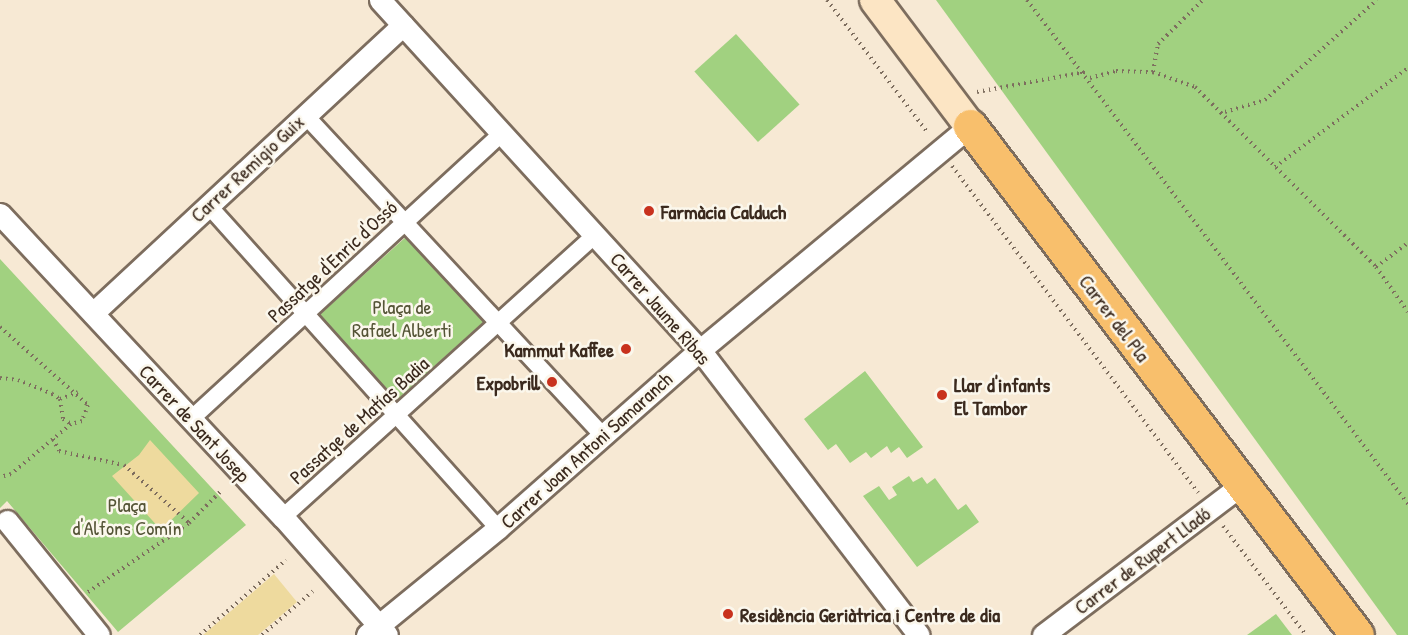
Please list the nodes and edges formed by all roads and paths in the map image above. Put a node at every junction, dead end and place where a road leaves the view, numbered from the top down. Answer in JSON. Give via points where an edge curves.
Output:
{"nodes":[{"id":1,"x":380,"y":0,"type":"edge"},
{"id":2,"x":827,"y":0,"type":"edge"},
{"id":3,"x":875,"y":0,"type":"edge"},
{"id":4,"x":1028,"y":0,"type":"edge"},
{"id":5,"x":1203,"y":0,"type":"edge"},
{"id":6,"x":1377,"y":0,"type":"edge"},
{"id":7,"x":403,"y":25,"type":"junction"},
{"id":8,"x":1408,"y":68,"type":"edge"},
{"id":9,"x":1085,"y":72,"type":"junction"},
{"id":10,"x":1153,"y":72,"type":"junction"},
{"id":11,"x":1090,"y":78,"type":"junction"},
{"id":12,"x":1225,"y":112,"type":"junction"},
{"id":13,"x":961,"y":114,"type":"junction"},
{"id":14,"x":305,"y":115,"type":"junction"},
{"id":15,"x":503,"y":132,"type":"junction"},
{"id":16,"x":941,"y":150,"type":"junction"},
{"id":17,"x":1275,"y":167,"type":"junction"},
{"id":18,"x":208,"y":205,"type":"junction"},
{"id":19,"x":0,"y":214,"type":"edge"},
{"id":20,"x":406,"y":221,"type":"junction"},
{"id":21,"x":596,"y":234,"type":"junction"},
{"id":22,"x":1408,"y":243,"type":"edge"},
{"id":23,"x":1376,"y":267,"type":"junction"},
{"id":24,"x":1408,"y":312,"type":"edge"},
{"id":25,"x":93,"y":313,"type":"junction"},
{"id":26,"x":306,"y":314,"type":"junction"},
{"id":27,"x":496,"y":323,"type":"junction"},
{"id":28,"x":0,"y":327,"type":"edge"},
{"id":29,"x":700,"y":350,"type":"junction"},
{"id":30,"x":0,"y":378,"type":"edge"},
{"id":31,"x":78,"y":392,"type":"junction"},
{"id":32,"x":60,"y":399,"type":"junction"},
{"id":33,"x":397,"y":414,"type":"junction"},
{"id":34,"x":190,"y":420,"type":"junction"},
{"id":35,"x":71,"y":424,"type":"junction"},
{"id":36,"x":602,"y":435,"type":"junction"},
{"id":37,"x":53,"y":439,"type":"junction"},
{"id":38,"x":0,"y":477,"type":"edge"},
{"id":39,"x":1241,"y":485,"type":"junction"},
{"id":40,"x":222,"y":490,"type":"dead end"},
{"id":41,"x":1408,"y":504,"type":"edge"},
{"id":42,"x":1210,"y":508,"type":"junction"},
{"id":43,"x":283,"y":518,"type":"junction"},
{"id":44,"x":7,"y":520,"type":"dead end"},
{"id":45,"x":189,"y":523,"type":"junction"},
{"id":46,"x":498,"y":528,"type":"junction"},
{"id":47,"x":286,"y":560,"type":"dead end"},
{"id":48,"x":313,"y":591,"type":"dead end"},
{"id":49,"x":74,"y":604,"type":"junction"},
{"id":50,"x":377,"y":632,"type":"edge"},
{"id":51,"x":99,"y":635,"type":"edge"},
{"id":52,"x":200,"y":635,"type":"edge"},
{"id":53,"x":262,"y":635,"type":"edge"},
{"id":54,"x":919,"y":635,"type":"edge"},
{"id":55,"x":1043,"y":635,"type":"edge"},
{"id":56,"x":1306,"y":635,"type":"edge"},
{"id":57,"x":1358,"y":635,"type":"edge"}],
"edges":[{"from":1,"to":7,"type":"street","name":"Carrer Jaume Ribas"},
{"from":2,"to":16,"type":"path"},
{"from":3,"to":13,"type":"main road","name":"Carrer del Pla"},
{"from":4,"to":9,"type":"path"},
{"from":5,"to":10,"type":"path","via":[[1158,44]]},
{"from":6,"to":12,"type":"path","via":[[1265,100]]},
{"from":7,"to":14,"type":"street","name":"Carrer Remigio Guix"},
{"from":7,"to":15,"type":"street","name":"Carrer Jaume Ribas"},
{"from":8,"to":17,"type":"path"},
{"from":9,"to":11,"type":"path"},
{"from":9,"to":13,"type":"path","via":[[981,90]]},
{"from":10,"to":11,"type":"path","via":[[1116,71]]},
{"from":10,"to":12,"type":"path","via":[[1195,87]]},
{"from":11,"to":41,"type":"path","via":[[1233,277]]},
{"from":12,"to":17,"type":"path"},
{"from":13,"to":16,"type":"street","name":"Carrer Joan Antoni Samaranch"},
{"from":13,"to":39,"type":"main road","name":"Carrer del Pla"},
{"from":14,"to":18,"type":"street","name":"Carrer Remigio Guix"},
{"from":14,"to":20,"type":"street"},
{"from":15,"to":20,"type":"street","name":"Passatge d'Enric d'Ossó"},
{"from":15,"to":21,"type":"street","name":"Carrer Jaume Ribas"},
{"from":16,"to":29,"type":"street","name":"Carrer Joan Antoni Samaranch"},
{"from":16,"to":42,"type":"path"},
{"from":17,"to":23,"type":"path"},
{"from":18,"to":25,"type":"street","name":"Carrer Remigio Guix"},
{"from":18,"to":26,"type":"street"},
{"from":19,"to":25,"type":"street","name":"Carrer de Sant Josep"},
{"from":20,"to":26,"type":"street","name":"Passatge d'Enric d'Ossó"},
{"from":20,"to":27,"type":"street"},
{"from":21,"to":27,"type":"street","name":"Passatge de Matías Badia"},
{"from":21,"to":29,"type":"street","name":"Carrer Jaume Ribas"},
{"from":22,"to":23,"type":"path"},
{"from":23,"to":24,"type":"path"},
{"from":25,"to":34,"type":"street","name":"Carrer de Sant Josep"},
{"from":26,"to":33,"type":"street"},
{"from":26,"to":34,"type":"street","name":"Passatge d'Enric d'Ossó"},
{"from":27,"to":33,"type":"street","name":"Passatge de Matías Badia"},
{"from":27,"to":36,"type":"street"},
{"from":28,"to":31,"type":"path"},
{"from":29,"to":36,"type":"street","name":"Carrer Joan Antoni Samaranch"},
{"from":29,"to":54,"type":"street","name":"Carrer Jaume Ribas"},
{"from":30,"to":32,"type":"path","via":[[18,380]]},
{"from":31,"to":32,"type":"path"},
{"from":31,"to":35,"type":"path","via":[[88,405],[87,415]]},
{"from":32,"to":35,"type":"path","via":[[63,419]]},
{"from":33,"to":43,"type":"street","name":"Passatge de Matías Badia"},
{"from":33,"to":46,"type":"street"},
{"from":34,"to":43,"type":"street","name":"Carrer de Sant Josep"},
{"from":35,"to":37,"type":"path"},
{"from":36,"to":46,"type":"street","name":"Carrer Joan Antoni Samaranch"},
{"from":37,"to":38,"type":"path","via":[[11,474]]},
{"from":37,"to":45,"type":"path","via":[[59,451],[124,465]]},
{"from":39,"to":42,"type":"street","name":"Carrer de Rupert Lladó"},
{"from":39,"to":57,"type":"main road","name":"Carrer del Pla"},
{"from":40,"to":45,"type":"path"},
{"from":42,"to":55,"type":"street","name":"Carrer de Rupert Lladó"},
{"from":42,"to":56,"type":"path"},
{"from":43,"to":50,"type":"street","name":"Carrer de Sant Josep"},
{"from":44,"to":49,"type":"street"},
{"from":45,"to":49,"type":"path"},
{"from":46,"to":50,"type":"street","name":"Carrer Joan Antoni Samaranch"},
{"from":47,"to":52,"type":"path"},
{"from":48,"to":53,"type":"path"},
{"from":49,"to":51,"type":"street"}]}
